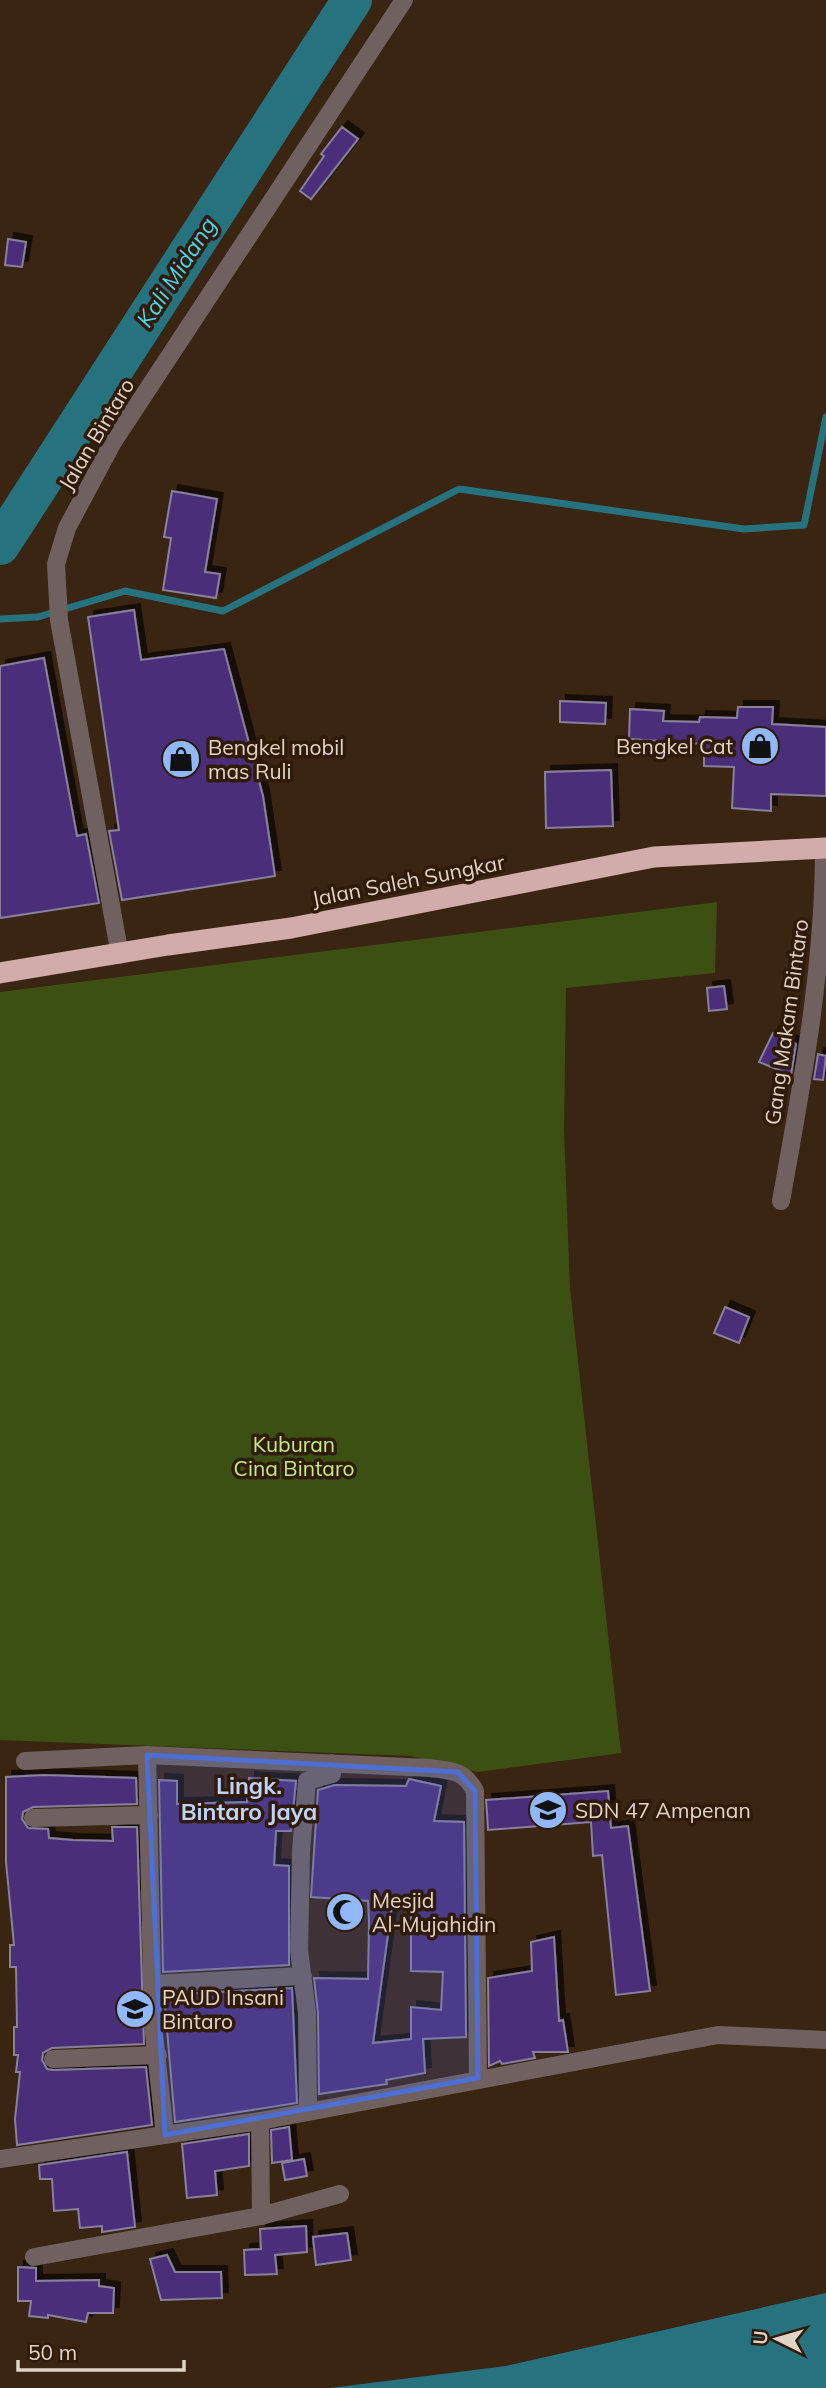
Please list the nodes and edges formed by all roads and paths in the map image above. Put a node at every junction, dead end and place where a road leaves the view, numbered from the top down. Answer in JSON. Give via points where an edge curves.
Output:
{"nodes":[{"id":1,"x":404,"y":0,"type":"edge"},
{"id":2,"x":825,"y":848,"type":"edge"},
{"id":3,"x":120,"y":955,"type":"junction"},
{"id":4,"x":0,"y":974,"type":"edge"},
{"id":5,"x":781,"y":1201,"type":"dead end"},
{"id":6,"x":147,"y":1755,"type":"junction"},
{"id":7,"x":25,"y":1761,"type":"dead end"},
{"id":8,"x":332,"y":1763,"type":"junction"},
{"id":9,"x":149,"y":1815,"type":"junction"},
{"id":10,"x":33,"y":1818,"type":"dead end"},
{"id":11,"x":303,"y":1976,"type":"junction"},
{"id":12,"x":152,"y":1984,"type":"junction"},
{"id":13,"x":826,"y":2040,"type":"edge"},
{"id":14,"x":158,"y":2054,"type":"junction"},
{"id":15,"x":53,"y":2059,"type":"dead end"},
{"id":16,"x":478,"y":2078,"type":"junction"},
{"id":17,"x":308,"y":2110,"type":"junction"},
{"id":18,"x":260,"y":2121,"type":"junction"},
{"id":19,"x":164,"y":2136,"type":"junction"},
{"id":20,"x":0,"y":2159,"type":"edge"},
{"id":21,"x":340,"y":2194,"type":"dead end"},
{"id":22,"x":261,"y":2217,"type":"junction"},
{"id":23,"x":34,"y":2257,"type":"dead end"}],
"edges":[{"from":1,"to":3,"type":"street","name":"Jalan Bintaro","via":[[113,442],[67,528],[55,564],[60,620]]},
{"from":2,"to":3,"type":"highway","name":"Jalan Saleh Sungkar","via":[[654,858],[290,929]]},
{"from":2,"to":5,"type":"street","name":"Gang Makam Bintaro","via":[[816,1002]]},
{"from":3,"to":4,"type":"highway","name":"Jalan Saleh Sungkar"},
{"from":6,"to":7,"type":"street"},
{"from":6,"to":8,"type":"street"},
{"from":6,"to":9,"type":"street"},
{"from":8,"to":11,"type":"street","via":[[332,1774],[307,1780],[301,1852],[299,1950]]},
{"from":8,"to":16,"type":"street","via":[[458,1772],[475,1791]]},
{"from":9,"to":10,"type":"street"},
{"from":9,"to":12,"type":"street"},
{"from":11,"to":12,"type":"street"},
{"from":11,"to":17,"type":"street"},
{"from":12,"to":14,"type":"street"},
{"from":13,"to":16,"type":"street","via":[[718,2035]]},
{"from":14,"to":15,"type":"street"},
{"from":14,"to":19,"type":"street"},
{"from":16,"to":17,"type":"street"},
{"from":17,"to":18,"type":"street"},
{"from":18,"to":19,"type":"street"},
{"from":18,"to":22,"type":"street"},
{"from":19,"to":20,"type":"street"},
{"from":21,"to":22,"type":"street"},
{"from":22,"to":23,"type":"street"}]}
